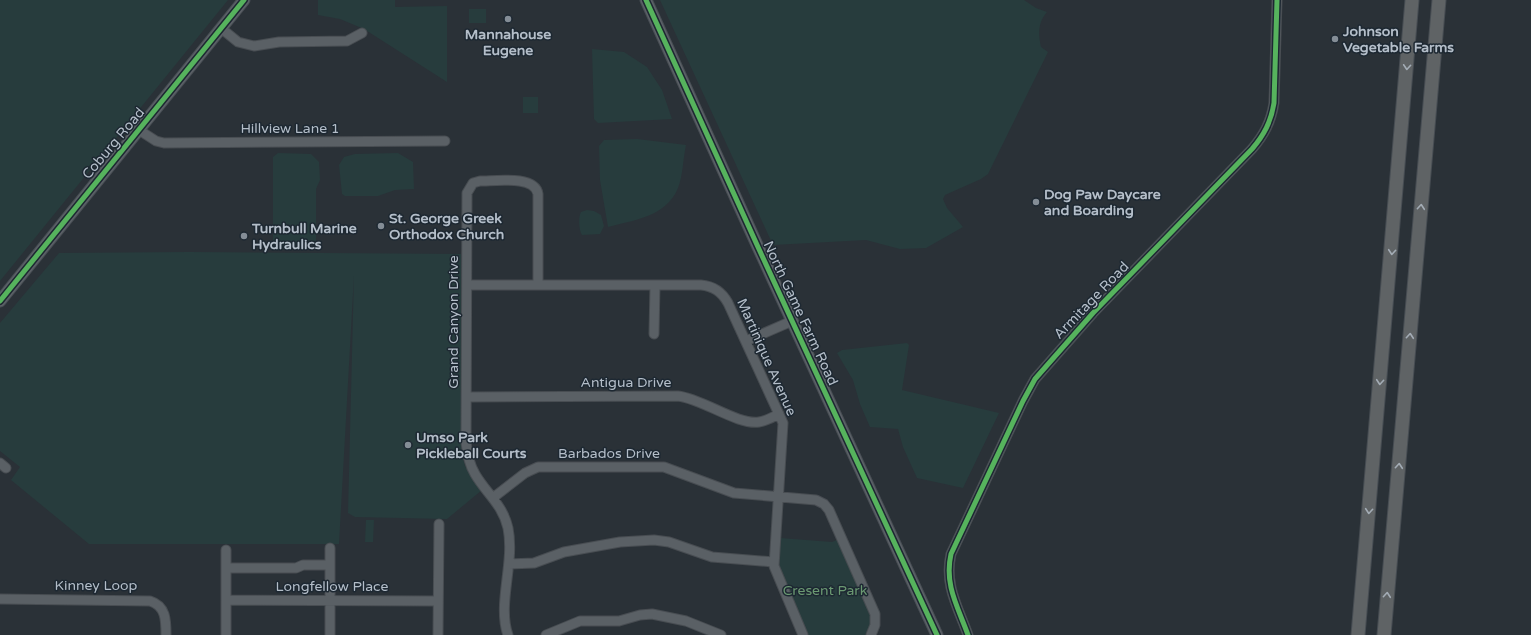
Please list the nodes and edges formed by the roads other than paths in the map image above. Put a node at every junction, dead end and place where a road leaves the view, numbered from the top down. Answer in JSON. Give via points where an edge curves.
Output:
{"nodes":[{"id":1,"x":244,"y":0,"type":"edge"},
{"id":2,"x":646,"y":0,"type":"edge"},
{"id":3,"x":1278,"y":0,"type":"edge"},
{"id":4,"x":1412,"y":0,"type":"edge"},
{"id":5,"x":1439,"y":0,"type":"edge"},
{"id":6,"x":222,"y":29,"type":"junction"},
{"id":7,"x":362,"y":33,"type":"dead end"},
{"id":8,"x":139,"y":130,"type":"junction"},
{"id":9,"x":445,"y":141,"type":"dead end"},
{"id":10,"x":538,"y":284,"type":"junction"},
{"id":11,"x":467,"y":285,"type":"junction"},
{"id":12,"x":655,"y":285,"type":"junction"},
{"id":13,"x":0,"y":301,"type":"edge"},
{"id":14,"x":792,"y":321,"type":"junction"},
{"id":15,"x":654,"y":334,"type":"dead end"},
{"id":16,"x":746,"y":341,"type":"junction"},
{"id":17,"x":466,"y":397,"type":"junction"},
{"id":18,"x":779,"y":414,"type":"junction"},
{"id":19,"x":778,"y":497,"type":"junction"},
{"id":20,"x":494,"y":498,"type":"junction"},
{"id":21,"x":439,"y":524,"type":"dead end"},
{"id":22,"x":330,"y":548,"type":"dead end"},
{"id":23,"x":226,"y":550,"type":"dead end"},
{"id":24,"x":774,"y":562,"type":"junction"},
{"id":25,"x":509,"y":564,"type":"junction"},
{"id":26,"x":330,"y":565,"type":"junction"},
{"id":27,"x":226,"y":568,"type":"junction"},
{"id":28,"x":0,"y":599,"type":"edge"},
{"id":29,"x":226,"y":600,"type":"junction"},
{"id":30,"x":330,"y":600,"type":"junction"},
{"id":31,"x":438,"y":601,"type":"junction"},
{"id":32,"x":874,"y":630,"type":"edge"},
{"id":33,"x":707,"y":632,"type":"edge"},
{"id":34,"x":1384,"y":634,"type":"edge"},
{"id":35,"x":166,"y":635,"type":"edge"},
{"id":36,"x":226,"y":635,"type":"edge"},
{"id":37,"x":330,"y":635,"type":"edge"},
{"id":38,"x":438,"y":635,"type":"edge"},
{"id":39,"x":508,"y":635,"type":"edge"},
{"id":40,"x":546,"y":635,"type":"edge"},
{"id":41,"x":721,"y":635,"type":"edge"},
{"id":42,"x":803,"y":635,"type":"edge"},
{"id":43,"x":937,"y":635,"type":"edge"},
{"id":44,"x":968,"y":635,"type":"edge"},
{"id":45,"x":1358,"y":635,"type":"edge"}],
"edges":[{"from":1,"to":6,"type":"main road","name":"Coburg Road"},
{"from":2,"to":14,"type":"main road","name":"North Game Farm Road"},
{"from":3,"to":44,"type":"street","name":"Armitage Road","via":[[1274,103],[1270,123],[1264,134],[1156,251],[1093,313],[1035,379],[1012,422],[956,540],[949,561],[950,591]]},
{"from":4,"to":45,"type":"highway","one_way":true},
{"from":34,"to":5,"type":"highway","one_way":true},
{"from":6,"to":7,"type":"street","via":[[238,42],[254,46],[279,42],[347,40]]},
{"from":6,"to":8,"type":"main road","name":"Coburg Road"},
{"from":8,"to":9,"type":"street","name":"Hillview Lane 1","via":[[164,143]]},
{"from":8,"to":13,"type":"main road","name":"Coburg Road"},
{"from":10,"to":11,"type":"street","name":"Martinique Avenue"},
{"from":10,"to":11,"type":"street","name":"Grand Canyon Drive","via":[[536,187],[527,181],[480,181],[470,186],[467,194]]},
{"from":10,"to":12,"type":"street","name":"Martinique Avenue"},
{"from":11,"to":17,"type":"street","name":"Grand Canyon Drive"},
{"from":12,"to":15,"type":"street"},
{"from":12,"to":16,"type":"street","name":"Martinique Avenue","via":[[705,286],[717,290],[728,303]]},
{"from":14,"to":16,"type":"street"},
{"from":14,"to":43,"type":"main road","name":"North Game Farm Road"},
{"from":16,"to":18,"type":"street","name":"Martinique Avenue"},
{"from":17,"to":18,"type":"street","name":"Antigua Drive","via":[[678,396],[749,422],[760,422]]},
{"from":17,"to":20,"type":"street","name":"Grand Canyon Drive","via":[[468,455],[476,475]]},
{"from":18,"to":19,"type":"street","name":"Martinique Avenue","via":[[783,433]]},
{"from":19,"to":20,"type":"street","name":"Barbados Drive","via":[[734,493],[664,467],[576,467],[534,469],[525,473]]},
{"from":19,"to":24,"type":"street","name":"Martinique Avenue"},
{"from":19,"to":32,"type":"street","name":"Barbados Drive","via":[[812,500],[828,508],[875,614]]},
{"from":20,"to":25,"type":"street","name":"Grand Canyon Drive","via":[[505,516],[510,539]]},
{"from":21,"to":31,"type":"street"},
{"from":22,"to":26,"type":"street"},
{"from":23,"to":27,"type":"street"},
{"from":24,"to":25,"type":"street","via":[[712,557],[669,542],[654,540],[620,542],[564,552],[534,563]]},
{"from":24,"to":42,"type":"street","name":"Martinique Avenue","via":[[775,572]]},
{"from":25,"to":39,"type":"street","name":"Grand Canyon Drive","via":[[505,615]]},
{"from":26,"to":27,"type":"street","via":[[303,565],[296,568]]},
{"from":26,"to":30,"type":"street"},
{"from":27,"to":29,"type":"street"},
{"from":28,"to":35,"type":"street","name":"Kinney Loop","via":[[150,600],[164,612]]},
{"from":29,"to":30,"type":"street","name":"Longfellow Place"},
{"from":29,"to":36,"type":"street"},
{"from":30,"to":31,"type":"street","name":"Longfellow Place"},
{"from":30,"to":37,"type":"street"},
{"from":31,"to":38,"type":"street"},
{"from":33,"to":40,"type":"street","via":[[686,621],[652,614],[619,621],[580,621]]},
{"from":33,"to":41,"type":"street"}]}
